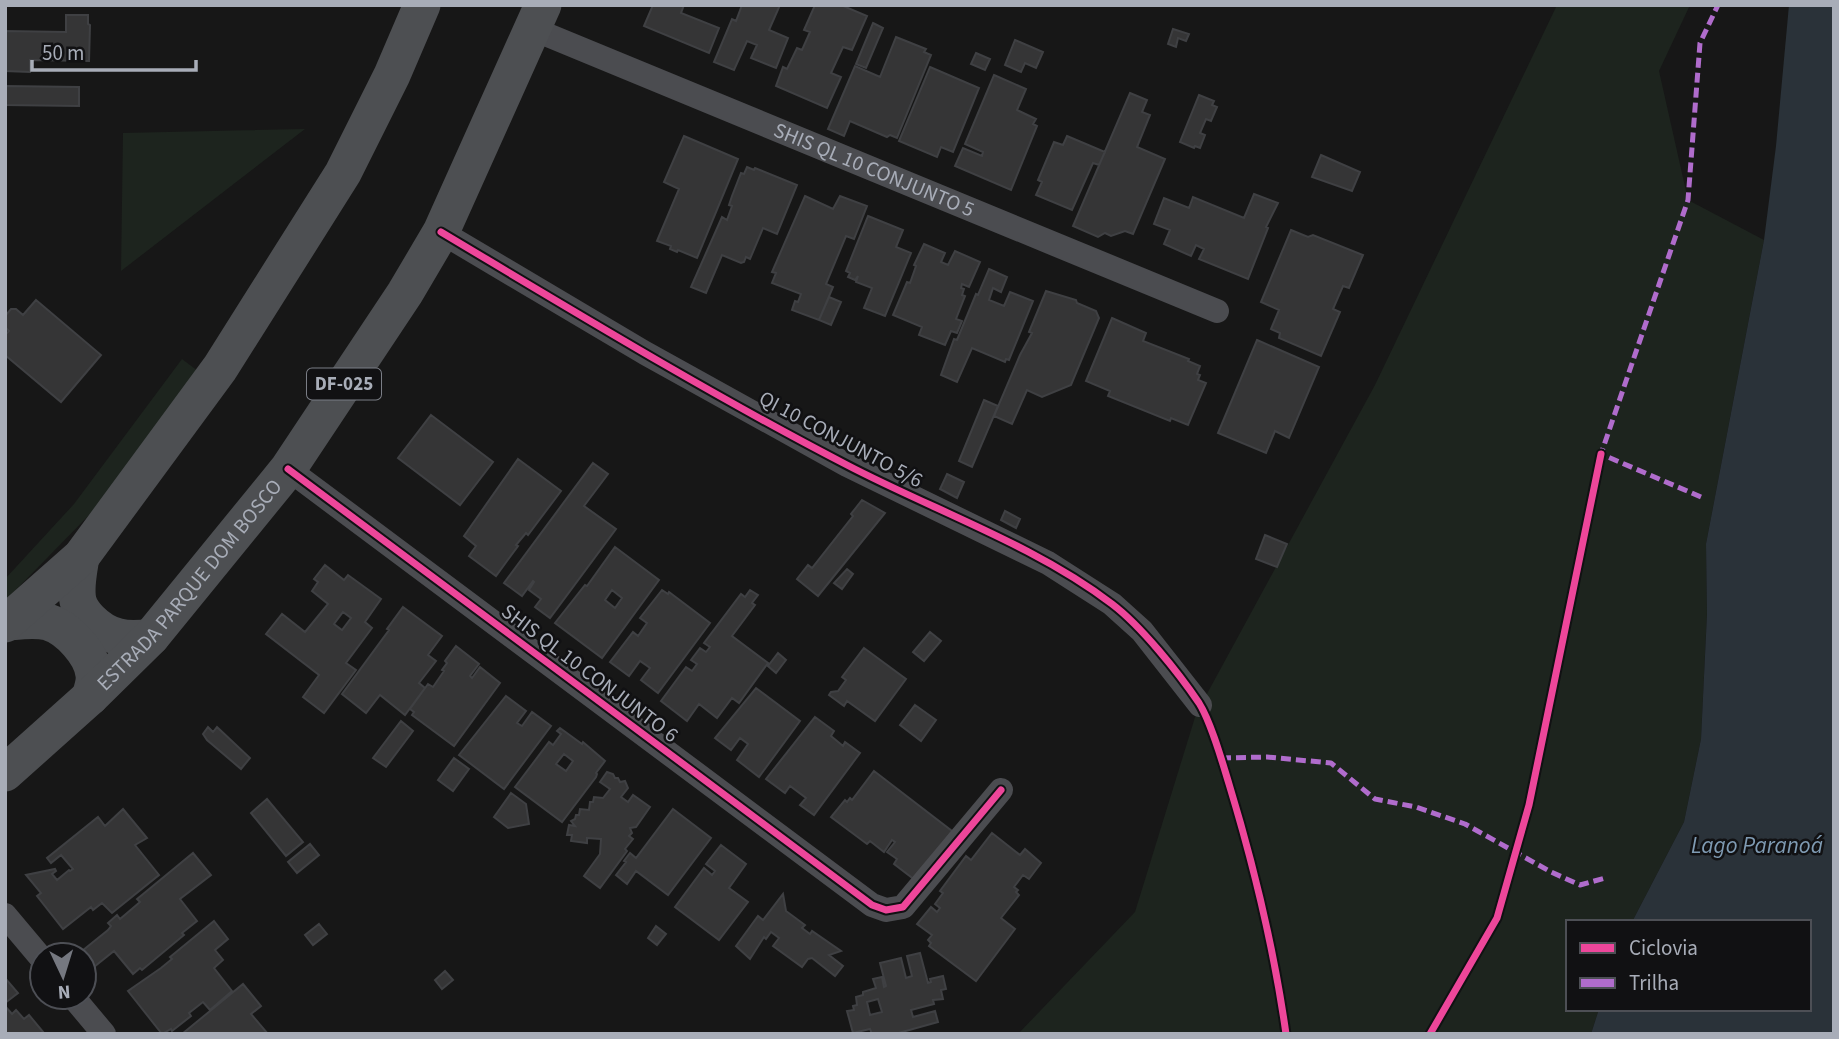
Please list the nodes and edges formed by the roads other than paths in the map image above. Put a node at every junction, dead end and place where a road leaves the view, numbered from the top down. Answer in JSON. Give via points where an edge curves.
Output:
{"nodes":[{"id":1,"x":422,"y":5,"type":"edge"},
{"id":2,"x":538,"y":17,"type":"edge"},
{"id":3,"x":441,"y":232,"type":"junction"},
{"id":4,"x":1217,"y":311,"type":"dead end"},
{"id":5,"x":288,"y":469,"type":"junction"},
{"id":6,"x":81,"y":557,"type":"junction"},
{"id":7,"x":7,"y":623,"type":"edge"},
{"id":8,"x":151,"y":637,"type":"junction"},
{"id":9,"x":90,"y":697,"type":"junction"},
{"id":10,"x":1200,"y":705,"type":"dead end"},
{"id":11,"x":5,"y":773,"type":"edge"},
{"id":12,"x":1001,"y":790,"type":"dead end"},
{"id":13,"x":5,"y":915,"type":"edge"},
{"id":14,"x":28,"y":942,"type":"edge"},
{"id":15,"x":84,"y":1011,"type":"edge"},
{"id":16,"x":103,"y":1034,"type":"edge"}],
"edges":[{"from":1,"to":6,"type":"main road","via":[[343,173],[220,368]]},
{"from":2,"to":3,"type":"main road","name":"ESTRADA PARQUE DOM BOSCO","number":"DF-025"},
{"from":2,"to":4,"type":"street","name":"SHIS QL 10 CONJUNTO 5"},
{"from":3,"to":5,"type":"main road","name":"ESTRADA PARQUE DOM BOSCO","number":"DF-025"},
{"from":3,"to":10,"type":"street","name":"QI 10 CONJUNTO 5/6","via":[[645,354],[835,458],[1048,563],[1112,604],[1142,631]]},
{"from":5,"to":8,"type":"main road","name":"ESTRADA PARQUE DOM BOSCO","number":"DF-025"},
{"from":5,"to":12,"type":"street","name":"SHIS QL 10 CONJUNTO 6","via":[[872,905],[886,910],[903,907]]},
{"from":6,"to":7,"type":"main road"},
{"from":6,"to":8,"type":"main road","via":[[78,601],[84,614],[115,637]]},
{"from":7,"to":9,"type":"main road","via":[[35,620],[65,632],[91,661],[95,679]]},
{"from":8,"to":9,"type":"main road","name":"ESTRADA PARQUE DOM BOSCO","number":"DF-025"},
{"from":9,"to":11,"type":"main road","name":"ESTRADA PARQUE DOM BOSCO","number":"DF-025"},
{"from":13,"to":14,"type":"street"},
{"from":15,"to":16,"type":"street"}]}
